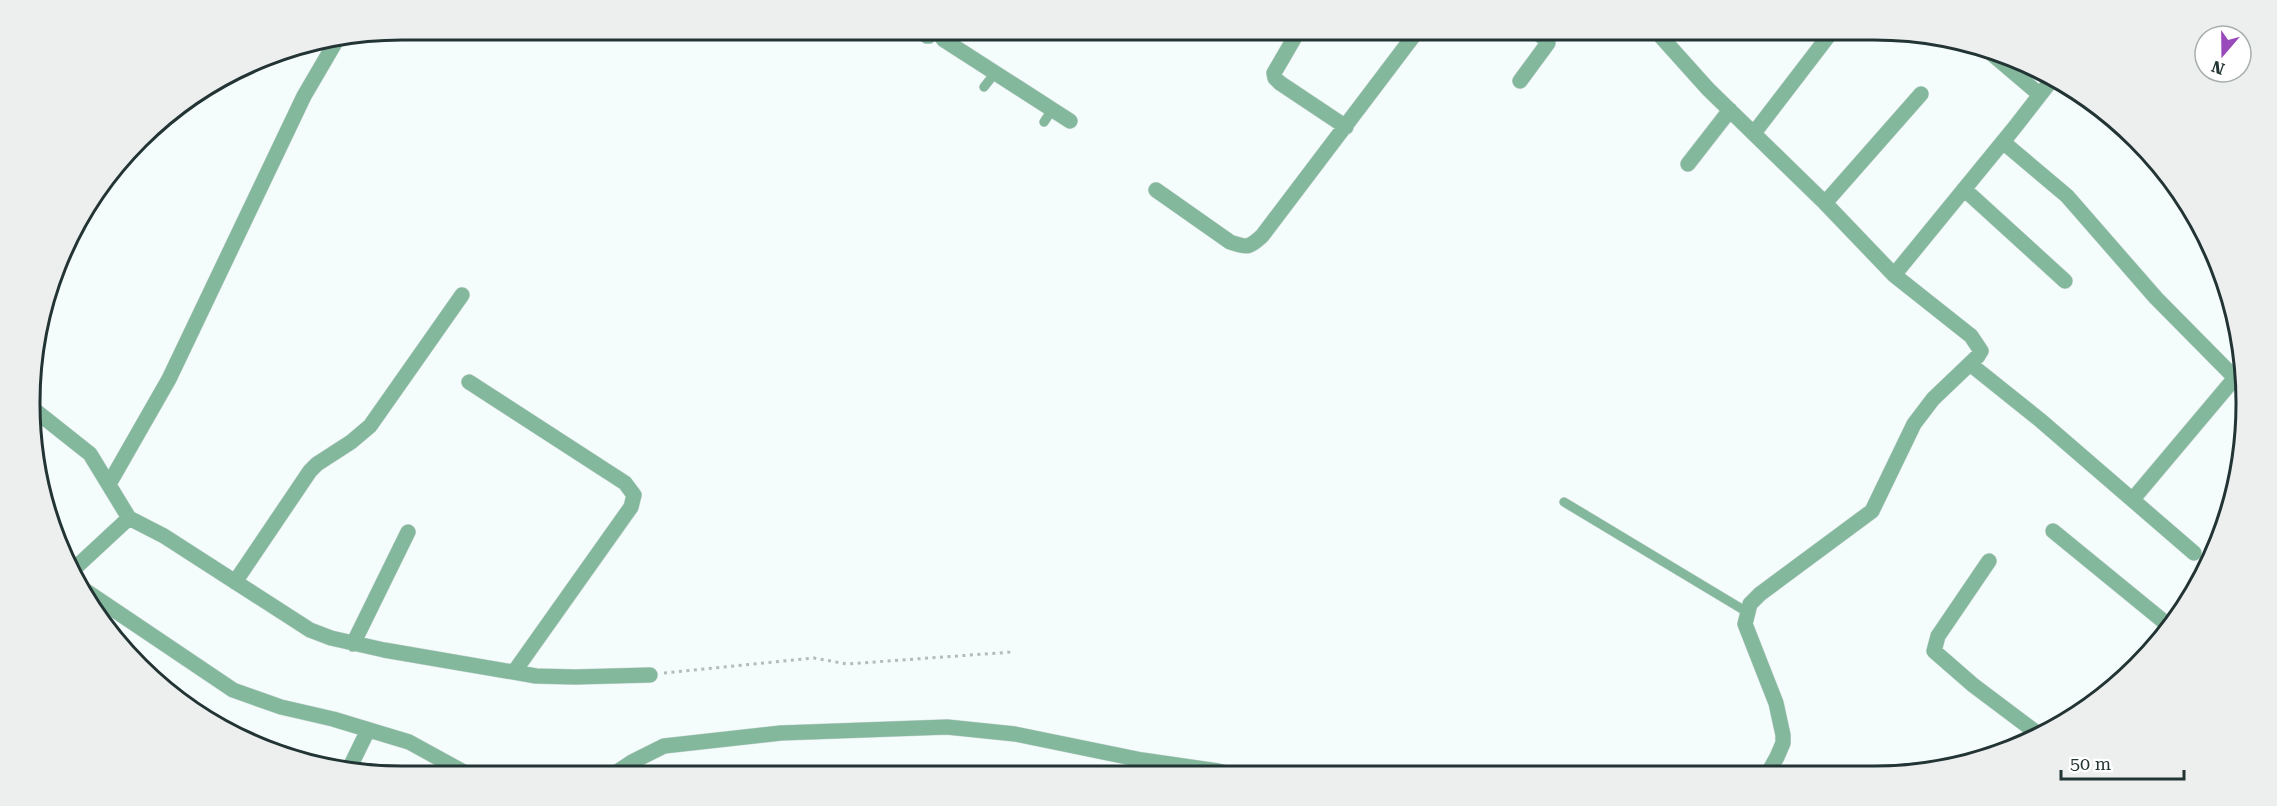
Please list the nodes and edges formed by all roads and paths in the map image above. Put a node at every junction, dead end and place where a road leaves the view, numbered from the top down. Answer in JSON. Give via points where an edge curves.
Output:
{"nodes":[{"id":1,"x":944,"y":40,"type":"edge"},
{"id":2,"x":1293,"y":40,"type":"edge"},
{"id":3,"x":1411,"y":40,"type":"edge"},
{"id":4,"x":1545,"y":40,"type":"edge"},
{"id":5,"x":1664,"y":40,"type":"edge"},
{"id":6,"x":1825,"y":40,"type":"edge"},
{"id":7,"x":333,"y":47,"type":"edge"},
{"id":8,"x":2005,"y":65,"type":"edge"},
{"id":9,"x":995,"y":73,"type":"junction"},
{"id":10,"x":1520,"y":81,"type":"dead end"},
{"id":11,"x":2047,"y":85,"type":"edge"},
{"id":12,"x":984,"y":87,"type":"dead end"},
{"id":13,"x":1921,"y":94,"type":"dead end"},
{"id":14,"x":2039,"y":94,"type":"junction"},
{"id":15,"x":1730,"y":110,"type":"junction"},
{"id":16,"x":1070,"y":121,"type":"dead end"},
{"id":17,"x":1346,"y":127,"type":"junction"},
{"id":18,"x":1755,"y":133,"type":"junction"},
{"id":19,"x":2003,"y":142,"type":"junction"},
{"id":20,"x":1688,"y":164,"type":"dead end"},
{"id":21,"x":1964,"y":189,"type":"junction"},
{"id":22,"x":1156,"y":190,"type":"dead end"},
{"id":23,"x":1825,"y":203,"type":"junction"},
{"id":24,"x":1894,"y":275,"type":"junction"},
{"id":25,"x":2065,"y":281,"type":"dead end"},
{"id":26,"x":462,"y":295,"type":"dead end"},
{"id":27,"x":1970,"y":364,"type":"junction"},
{"id":28,"x":2236,"y":380,"type":"edge"},
{"id":29,"x":468,"y":382,"type":"dead end"},
{"id":30,"x":2236,"y":384,"type":"edge"},
{"id":31,"x":40,"y":415,"type":"edge"},
{"id":32,"x":108,"y":484,"type":"junction"},
{"id":33,"x":2133,"y":499,"type":"junction"},
{"id":34,"x":1564,"y":502,"type":"dead end"},
{"id":35,"x":129,"y":518,"type":"junction"},
{"id":36,"x":2053,"y":531,"type":"dead end"},
{"id":37,"x":408,"y":532,"type":"dead end"},
{"id":38,"x":2194,"y":553,"type":"dead end"},
{"id":39,"x":1989,"y":561,"type":"dead end"},
{"id":40,"x":79,"y":565,"type":"edge"},
{"id":41,"x":235,"y":582,"type":"junction"},
{"id":42,"x":99,"y":600,"type":"edge"},
{"id":43,"x":1747,"y":612,"type":"junction"},
{"id":44,"x":2164,"y":621,"type":"edge"},
{"id":45,"x":353,"y":644,"type":"junction"},
{"id":46,"x":1012,"y":652,"type":"dead end"},
{"id":47,"x":514,"y":672,"type":"junction"},
{"id":48,"x":650,"y":675,"type":"joint"},
{"id":49,"x":2032,"y":729,"type":"edge"},
{"id":50,"x":368,"y":730,"type":"junction"},
{"id":51,"x":353,"y":762,"type":"edge"},
{"id":52,"x":453,"y":766,"type":"edge"},
{"id":53,"x":627,"y":766,"type":"edge"},
{"id":54,"x":1183,"y":766,"type":"edge"},
{"id":55,"x":1771,"y":766,"type":"edge"}],
"edges":[{"from":1,"to":9,"type":"street"},
{"from":2,"to":17,"type":"street","via":[[1274,73],[1275,78]]},
{"from":3,"to":17,"type":"street"},
{"from":4,"to":10,"type":"street","via":[[1546,48]]},
{"from":5,"to":15,"type":"street"},
{"from":6,"to":18,"type":"street"},
{"from":7,"to":32,"type":"street","via":[[304,96],[169,379]]},
{"from":8,"to":14,"type":"street"},
{"from":9,"to":12,"type":"lane"},
{"from":9,"to":16,"type":"street","via":[[1048,116]]},
{"from":11,"to":14,"type":"street"},
{"from":13,"to":23,"type":"street"},
{"from":14,"to":19,"type":"street"},
{"from":15,"to":18,"type":"street"},
{"from":15,"to":20,"type":"street"},
{"from":17,"to":22,"type":"street","via":[[1251,246],[1230,242]]},
{"from":18,"to":23,"type":"street"},
{"from":19,"to":21,"type":"street"},
{"from":19,"to":28,"type":"street","via":[[2067,196],[2156,298]]},
{"from":21,"to":24,"type":"street"},
{"from":21,"to":25,"type":"street"},
{"from":23,"to":24,"type":"street"},
{"from":24,"to":27,"type":"street","via":[[1971,336],[1981,351]]},
{"from":26,"to":41,"type":"street","via":[[370,426],[310,471]]},
{"from":27,"to":33,"type":"street"},
{"from":27,"to":43,"type":"street","via":[[1933,399],[1914,424],[1872,511],[1760,594]]},
{"from":29,"to":47,"type":"street","via":[[625,483],[634,495],[631,507]]},
{"from":30,"to":33,"type":"street"},
{"from":31,"to":32,"type":"street","via":[[90,454]]},
{"from":32,"to":35,"type":"street"},
{"from":33,"to":38,"type":"street"},
{"from":34,"to":43,"type":"lane"},
{"from":35,"to":40,"type":"street"},
{"from":35,"to":41,"type":"street"},
{"from":36,"to":44,"type":"street"},
{"from":37,"to":45,"type":"street"},
{"from":39,"to":49,"type":"street","via":[[1938,636],[1934,651]]},
{"from":41,"to":45,"type":"street","via":[[310,630]]},
{"from":42,"to":50,"type":"street","via":[[233,690]]},
{"from":43,"to":55,"type":"street","via":[[1745,624],[1783,726],[1783,743]]},
{"from":45,"to":47,"type":"street"},
{"from":46,"to":48,"type":"path","via":[[864,664],[807,658]]},
{"from":47,"to":48,"type":"street","via":[[575,677]]},
{"from":50,"to":51,"type":"street"},
{"from":50,"to":52,"type":"street","via":[[409,742]]},
{"from":53,"to":54,"type":"street","via":[[664,746],[781,733],[947,727],[1015,734]]}]}
